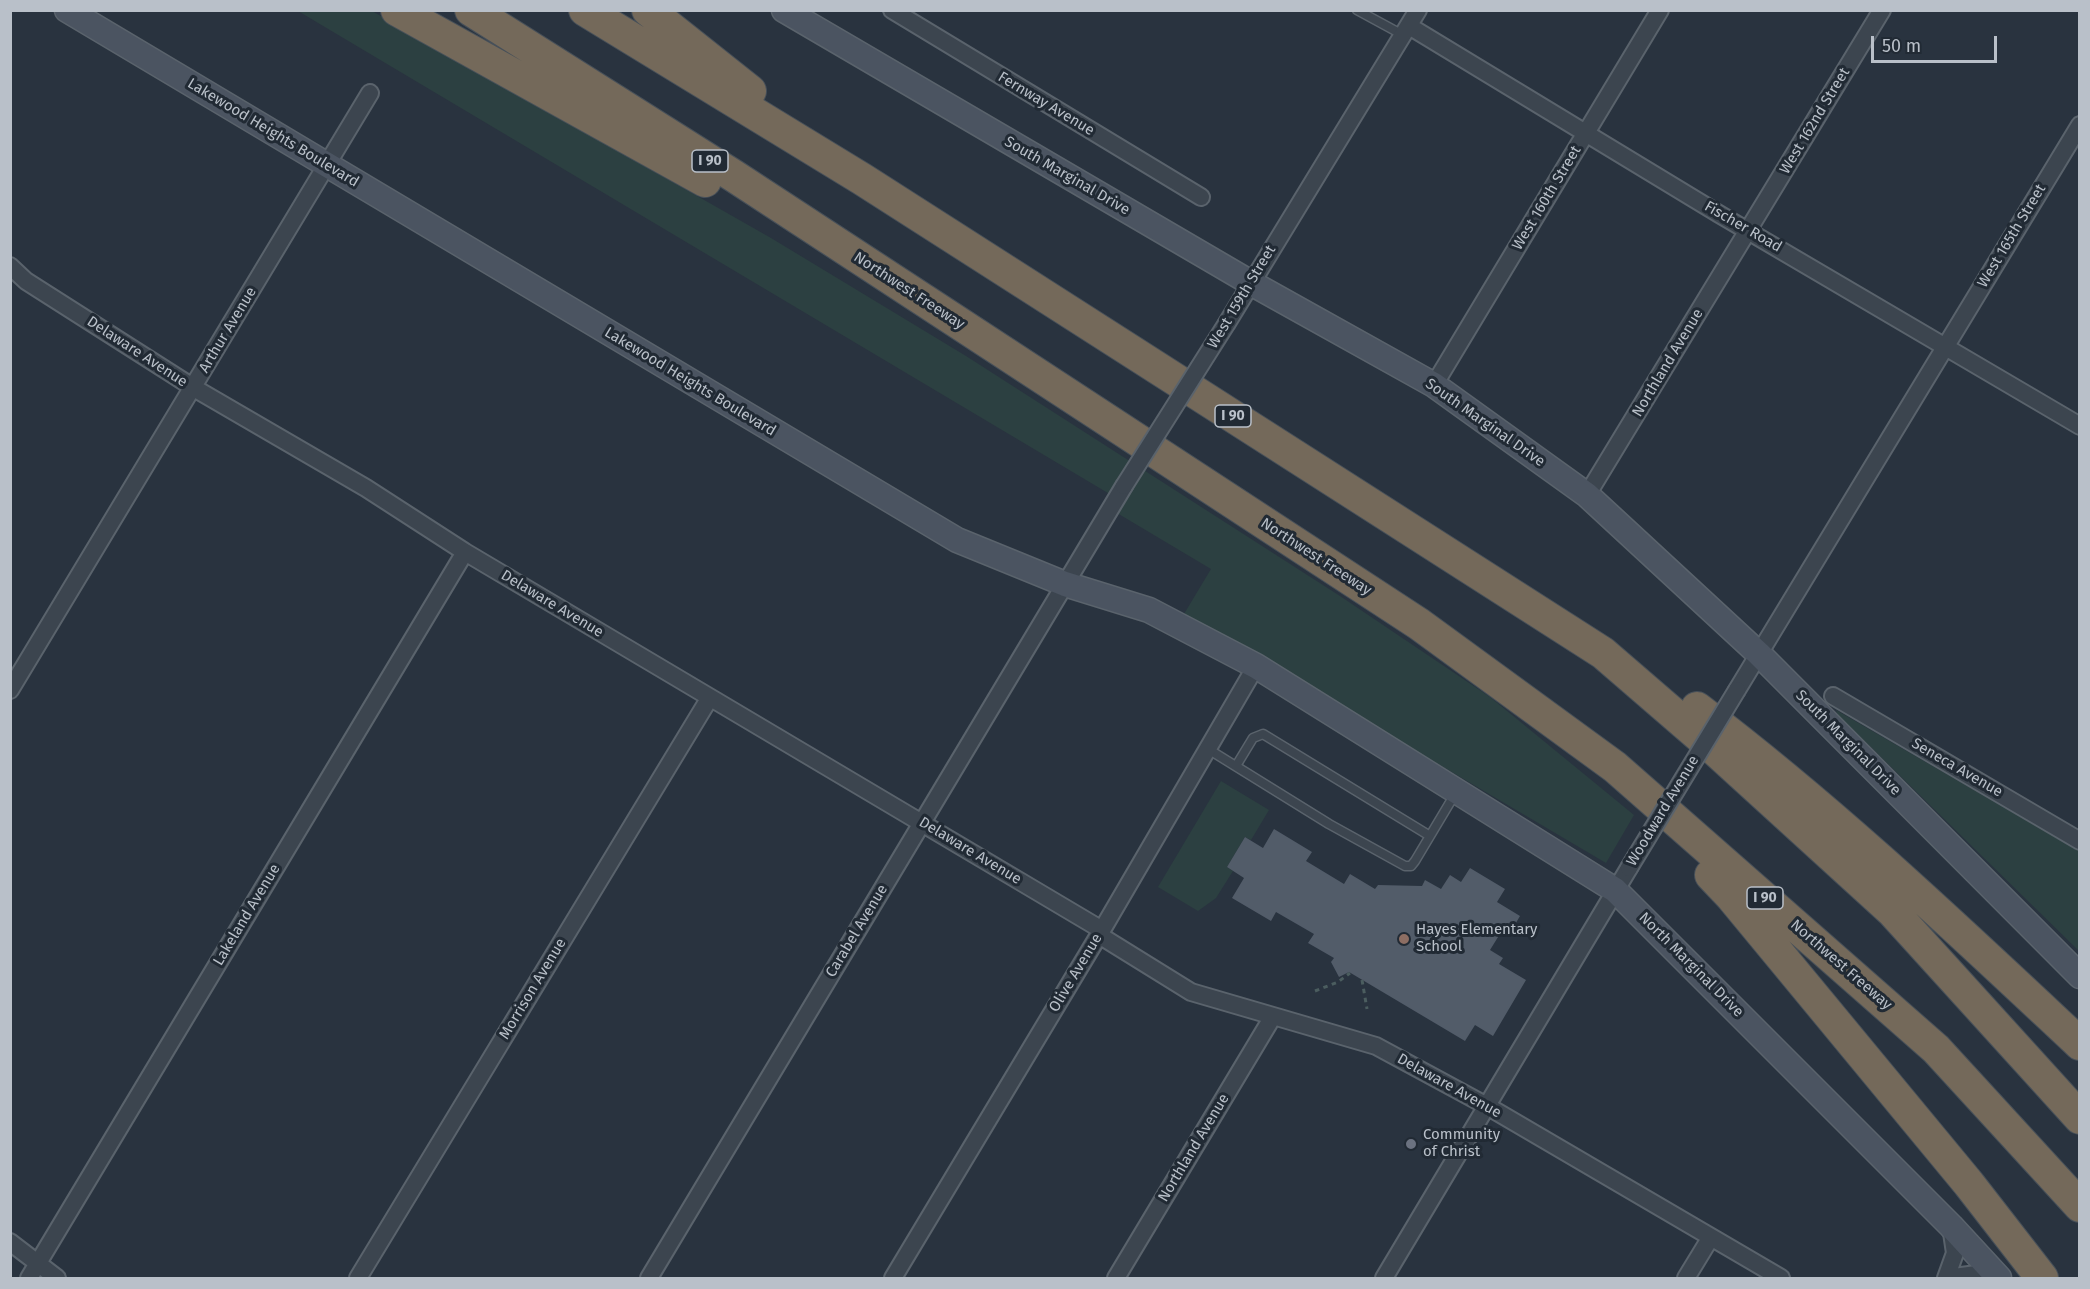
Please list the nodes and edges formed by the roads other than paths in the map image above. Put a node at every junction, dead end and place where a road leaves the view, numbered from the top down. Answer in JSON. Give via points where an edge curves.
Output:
{"nodes":[{"id":1,"x":67,"y":10,"type":"edge"},
{"id":2,"x":396,"y":10,"type":"edge"},
{"id":3,"x":471,"y":10,"type":"edge"},
{"id":4,"x":585,"y":10,"type":"edge"},
{"id":5,"x":648,"y":10,"type":"edge"},
{"id":6,"x":784,"y":10,"type":"edge"},
{"id":7,"x":892,"y":10,"type":"edge"},
{"id":8,"x":1357,"y":10,"type":"edge"},
{"id":9,"x":1418,"y":10,"type":"edge"},
{"id":10,"x":1660,"y":10,"type":"edge"},
{"id":11,"x":1882,"y":10,"type":"edge"},
{"id":12,"x":1406,"y":30,"type":"junction"},
{"id":13,"x":370,"y":93,"type":"dead end"},
{"id":14,"x":2079,"y":125,"type":"edge"},
{"id":15,"x":1585,"y":133,"type":"junction"},
{"id":16,"x":326,"y":165,"type":"junction"},
{"id":17,"x":862,"y":179,"type":"junction"},
{"id":18,"x":1201,"y":197,"type":"dead end"},
{"id":19,"x":1749,"y":231,"type":"junction"},
{"id":20,"x":10,"y":266,"type":"edge"},
{"id":21,"x":1251,"y":283,"type":"junction"},
{"id":22,"x":947,"y":316,"type":"junction"},
{"id":23,"x":1945,"y":346,"type":"junction"},
{"id":24,"x":1434,"y":385,"type":"junction"},
{"id":25,"x":194,"y":388,"type":"junction"},
{"id":26,"x":2079,"y":426,"type":"edge"},
{"id":27,"x":1587,"y":495,"type":"junction"},
{"id":28,"x":465,"y":552,"type":"junction"},
{"id":29,"x":1065,"y":584,"type":"junction"},
{"id":30,"x":1419,"y":624,"type":"junction"},
{"id":31,"x":1603,"y":653,"type":"junction"},
{"id":32,"x":1759,"y":654,"type":"junction"},
{"id":33,"x":1256,"y":666,"type":"junction"},
{"id":34,"x":10,"y":690,"type":"edge"},
{"id":35,"x":1833,"y":696,"type":"dead end"},
{"id":36,"x":709,"y":699,"type":"junction"},
{"id":37,"x":1333,"y":714,"type":"joint"},
{"id":38,"x":1208,"y":749,"type":"junction"},
{"id":39,"x":1236,"y":766,"type":"junction"},
{"id":40,"x":1457,"y":791,"type":"junction"},
{"id":41,"x":922,"y":822,"type":"junction"},
{"id":42,"x":1430,"y":836,"type":"junction"},
{"id":43,"x":2079,"y":841,"type":"edge"},
{"id":44,"x":1615,"y":890,"type":"junction"},
{"id":45,"x":1101,"y":932,"type":"junction"},
{"id":46,"x":2079,"y":976,"type":"edge"},
{"id":47,"x":1272,"y":1017,"type":"junction"},
{"id":48,"x":2079,"y":1044,"type":"edge"},
{"id":49,"x":1487,"y":1106,"type":"junction"},
{"id":50,"x":2079,"y":1118,"type":"edge"},
{"id":51,"x":2079,"y":1206,"type":"edge"},
{"id":52,"x":1951,"y":1226,"type":"junction"},
{"id":53,"x":1711,"y":1237,"type":"junction"},
{"id":54,"x":10,"y":1242,"type":"edge"},
{"id":55,"x":34,"y":1272,"type":"edge"},
{"id":56,"x":1996,"y":1275,"type":"edge"},
{"id":57,"x":57,"y":1278,"type":"edge"},
{"id":58,"x":358,"y":1278,"type":"edge"},
{"id":59,"x":649,"y":1278,"type":"edge"},
{"id":60,"x":893,"y":1278,"type":"edge"},
{"id":61,"x":1116,"y":1278,"type":"edge"},
{"id":62,"x":1384,"y":1278,"type":"edge"},
{"id":63,"x":1686,"y":1278,"type":"edge"},
{"id":64,"x":1782,"y":1278,"type":"edge"},
{"id":65,"x":2042,"y":1278,"type":"edge"}],
"edges":[{"from":1,"to":16,"type":"main road","name":"Lakewood Heights Boulevard"},
{"from":2,"to":22,"type":"highway"},
{"from":3,"to":22,"type":"highway","name":"Northwest Freeway","number":"I 90"},
{"from":4,"to":17,"type":"highway","number":"I 90"},
{"from":5,"to":17,"type":"highway"},
{"from":6,"to":21,"type":"main road","name":"South Marginal Drive"},
{"from":7,"to":18,"type":"street","name":"Fernway Avenue"},
{"from":8,"to":12,"type":"lane"},
{"from":9,"to":12,"type":"street","name":"West 159th Street"},
{"from":10,"to":15,"type":"street","name":"West 160th Street"},
{"from":11,"to":19,"type":"street","name":"West 162nd Street"},
{"from":12,"to":15,"type":"street","name":"Fischer Road"},
{"from":12,"to":21,"type":"street","name":"West 159th Street"},
{"from":13,"to":16,"type":"street","name":"Arthur Avenue"},
{"from":14,"to":23,"type":"street","name":"West 165th Street"},
{"from":15,"to":19,"type":"street","name":"Fischer Road"},
{"from":15,"to":24,"type":"street","name":"West 160th Street"},
{"from":16,"to":25,"type":"street","name":"Arthur Avenue"},
{"from":16,"to":29,"type":"main road","name":"Lakewood Heights Boulevard","via":[[957,540]]},
{"from":17,"to":31,"type":"highway","number":"I 90"},
{"from":19,"to":23,"type":"street","name":"Fischer Road"},
{"from":19,"to":27,"type":"street","name":"Northland Avenue"},
{"from":20,"to":25,"type":"street","name":"Delaware Avenue","via":[[26,281]]},
{"from":21,"to":24,"type":"main road","name":"South Marginal Drive"},
{"from":21,"to":29,"type":"street","name":"West 159th Street","bridge":true},
{"from":22,"to":30,"type":"highway","name":"Northwest Freeway","number":"I 90"},
{"from":23,"to":26,"type":"street","name":"Fischer Road"},
{"from":23,"to":32,"type":"street","name":"Woodward Avenue"},
{"from":24,"to":27,"type":"main road","name":"South Marginal Drive"},
{"from":25,"to":28,"type":"street","name":"Delaware Avenue","via":[[366,488]]},
{"from":25,"to":34,"type":"street","name":"Arthur Avenue"},
{"from":27,"to":32,"type":"main road","name":"South Marginal Drive"},
{"from":28,"to":36,"type":"street","name":"Delaware Avenue"},
{"from":28,"to":55,"type":"street","name":"Lakeland Avenue"},
{"from":29,"to":33,"type":"main road","name":"Lakewood Heights Boulevard","via":[[1149,610]]},
{"from":29,"to":41,"type":"street","name":"Carabel Avenue"},
{"from":30,"to":51,"type":"highway","name":"Northwest Freeway","number":"I 90","via":[[1615,767],[1936,1049]]},
{"from":30,"to":65,"type":"highway","via":[[1628,792],[1731,896]]},
{"from":31,"to":48,"type":"highway","via":[[1659,679],[1737,738],[1945,917]]},
{"from":31,"to":50,"type":"highway","number":"I 90","via":[[1893,912]]},
{"from":32,"to":44,"type":"street","name":"Woodward Avenue","bridge":true},
{"from":32,"to":46,"type":"main road","name":"South Marginal Drive"},
{"from":33,"to":37,"type":"main road","name":"Lakewood Heights Boulevard"},
{"from":33,"to":38,"type":"street","name":"Olive Avenue"},
{"from":35,"to":43,"type":"street","name":"Seneca Avenue"},
{"from":36,"to":41,"type":"street","name":"Delaware Avenue"},
{"from":36,"to":58,"type":"street","name":"Morrison Avenue"},
{"from":37,"to":40,"type":"main road","name":"North Marginal Drive"},
{"from":38,"to":39,"type":"lane"},
{"from":38,"to":45,"type":"street","name":"Olive Avenue"},
{"from":39,"to":42,"type":"lane","via":[[1398,863],[1411,866]]},
{"from":39,"to":42,"type":"lane","via":[[1253,738],[1263,734]]},
{"from":40,"to":42,"type":"lane"},
{"from":40,"to":44,"type":"main road","name":"North Marginal Drive"},
{"from":41,"to":45,"type":"street","name":"Delaware Avenue"},
{"from":41,"to":59,"type":"street","name":"Carabel Avenue"},
{"from":44,"to":49,"type":"street","name":"Woodward Avenue"},
{"from":44,"to":52,"type":"main road","name":"North Marginal Drive"},
{"from":45,"to":47,"type":"street","name":"Delaware Avenue","via":[[1191,992]]},
{"from":45,"to":60,"type":"street","name":"Olive Avenue"},
{"from":47,"to":49,"type":"street","name":"Delaware Avenue","via":[[1376,1046]]},
{"from":47,"to":61,"type":"street","name":"Northland Avenue"},
{"from":49,"to":53,"type":"street","name":"Delaware Avenue"},
{"from":49,"to":62,"type":"street","name":"Woodward Avenue"},
{"from":52,"to":56,"type":"main road","name":"North Marginal Drive"},
{"from":52,"to":56,"type":"street","via":[[1955,1253],[1946,1278]]},
{"from":53,"to":63,"type":"street"},
{"from":53,"to":64,"type":"street","name":"Delaware Avenue"},
{"from":54,"to":55,"type":"street"},
{"from":55,"to":57,"type":"street"}]}
